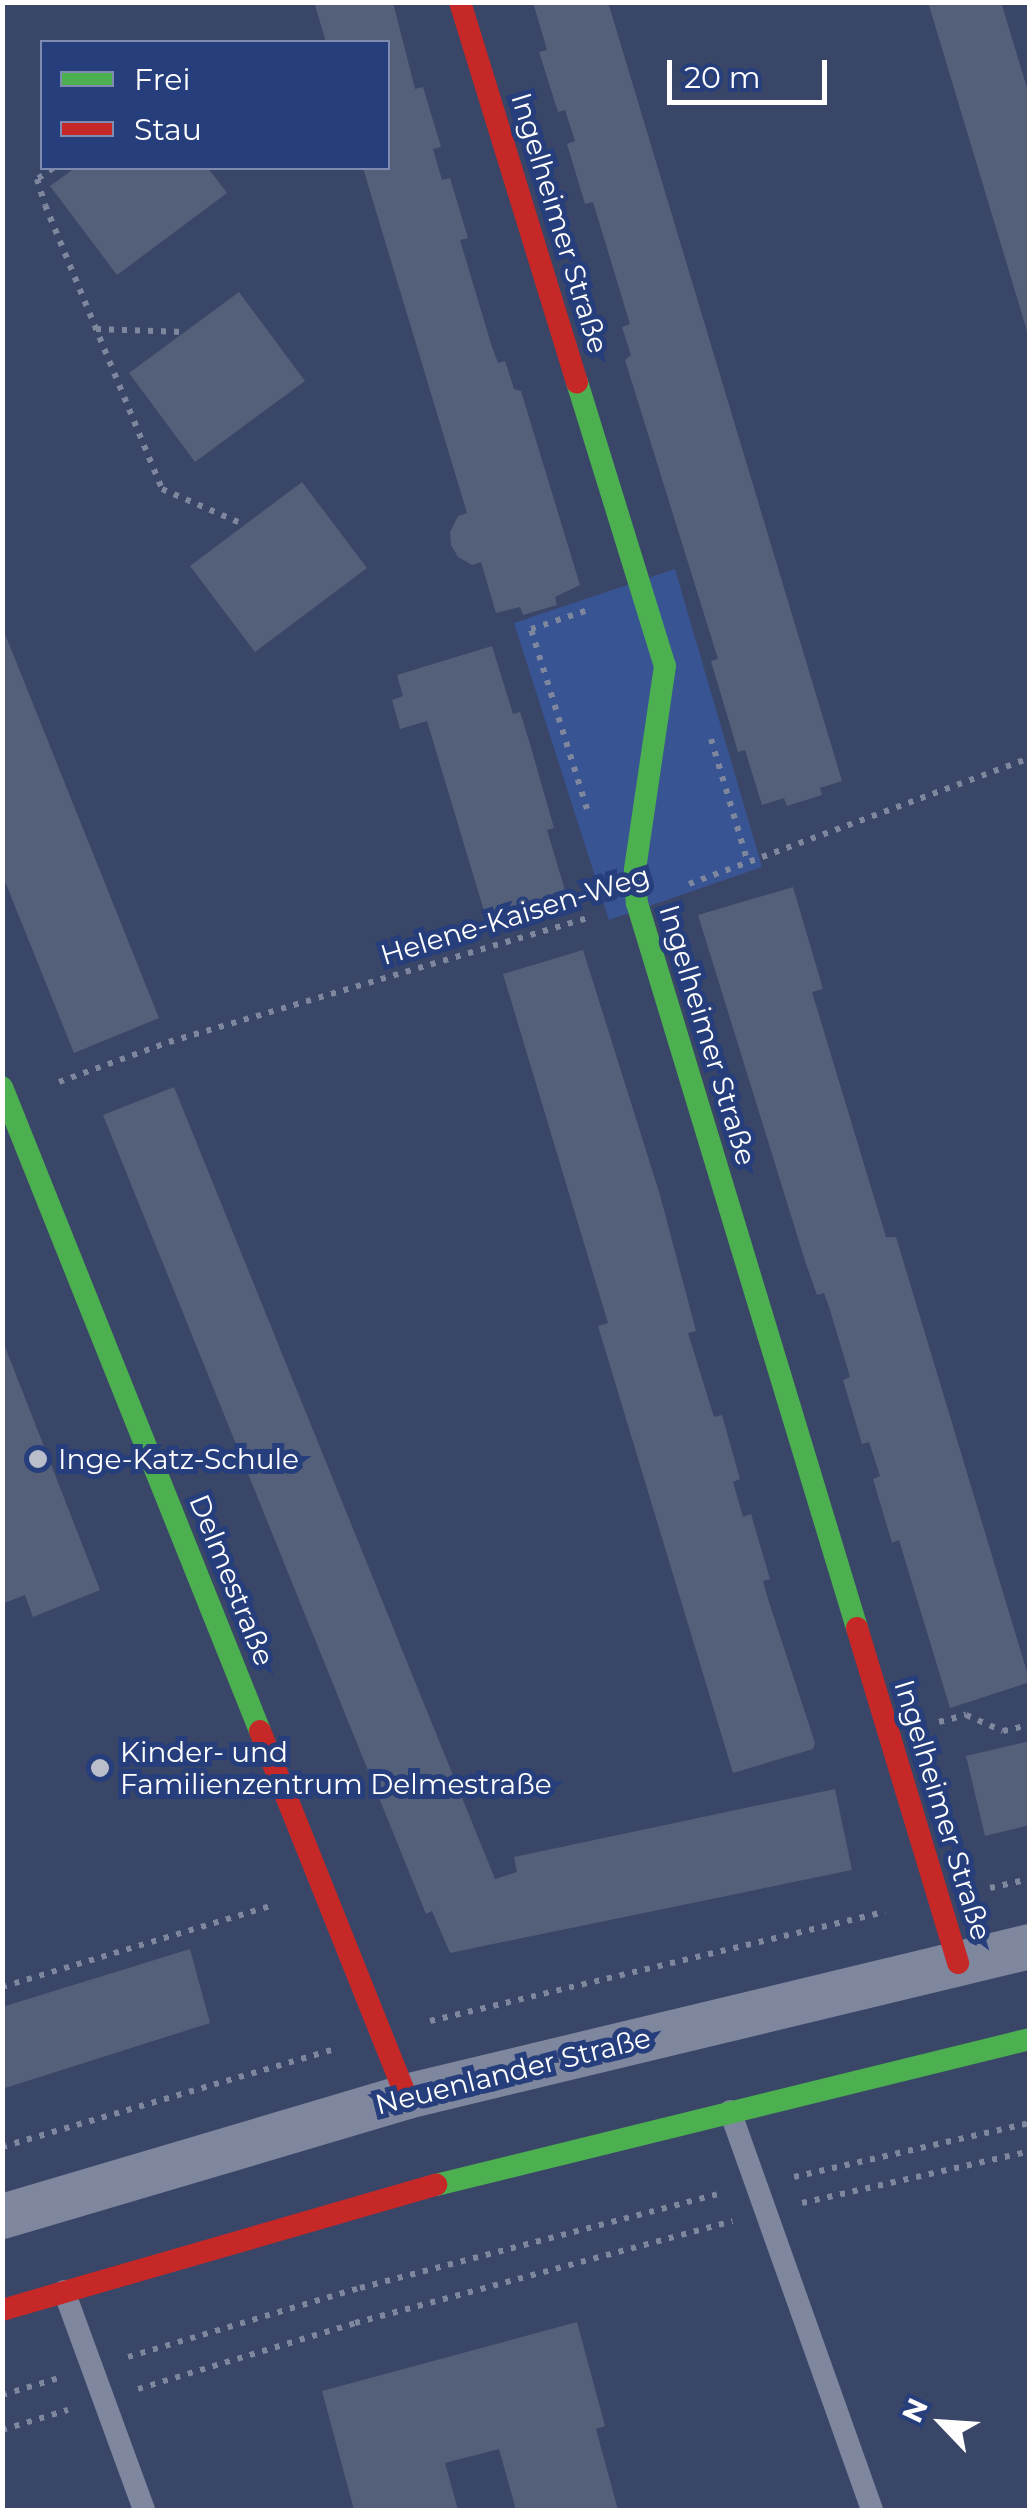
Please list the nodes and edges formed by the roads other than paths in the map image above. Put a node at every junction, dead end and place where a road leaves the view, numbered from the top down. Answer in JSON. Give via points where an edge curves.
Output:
{"nodes":[{"id":1,"x":460,"y":2,"type":"edge"},
{"id":2,"x":5,"y":1094,"type":"edge"},
{"id":3,"x":1030,"y":1946,"type":"edge"},
{"id":4,"x":958,"y":1963,"type":"junction"},
{"id":5,"x":1030,"y":2039,"type":"edge"},
{"id":6,"x":406,"y":2096,"type":"junction"},
{"id":7,"x":730,"y":2111,"type":"junction"},
{"id":8,"x":2,"y":2216,"type":"edge"},
{"id":9,"x":64,"y":2291,"type":"junction"},
{"id":10,"x":2,"y":2310,"type":"edge"},
{"id":11,"x":144,"y":2510,"type":"edge"},
{"id":12,"x":872,"y":2510,"type":"edge"}],
"edges":[{"from":1,"to":4,"type":"street","name":"Ingelheimer Straße","via":[[665,666],[635,870],[637,903]]},
{"from":2,"to":6,"type":"street","name":"Delmestraße"},
{"from":3,"to":4,"type":"street","name":"Neuenlander Straße"},
{"from":4,"to":6,"type":"street","name":"Neuenlander Straße"},
{"from":5,"to":7,"type":"street"},
{"from":6,"to":8,"type":"street","name":"Neuenlander Straße"},
{"from":7,"to":9,"type":"street","via":[[511,2164]]},
{"from":7,"to":12,"type":"lane"},
{"from":9,"to":10,"type":"street"},
{"from":9,"to":11,"type":"lane"}]}
